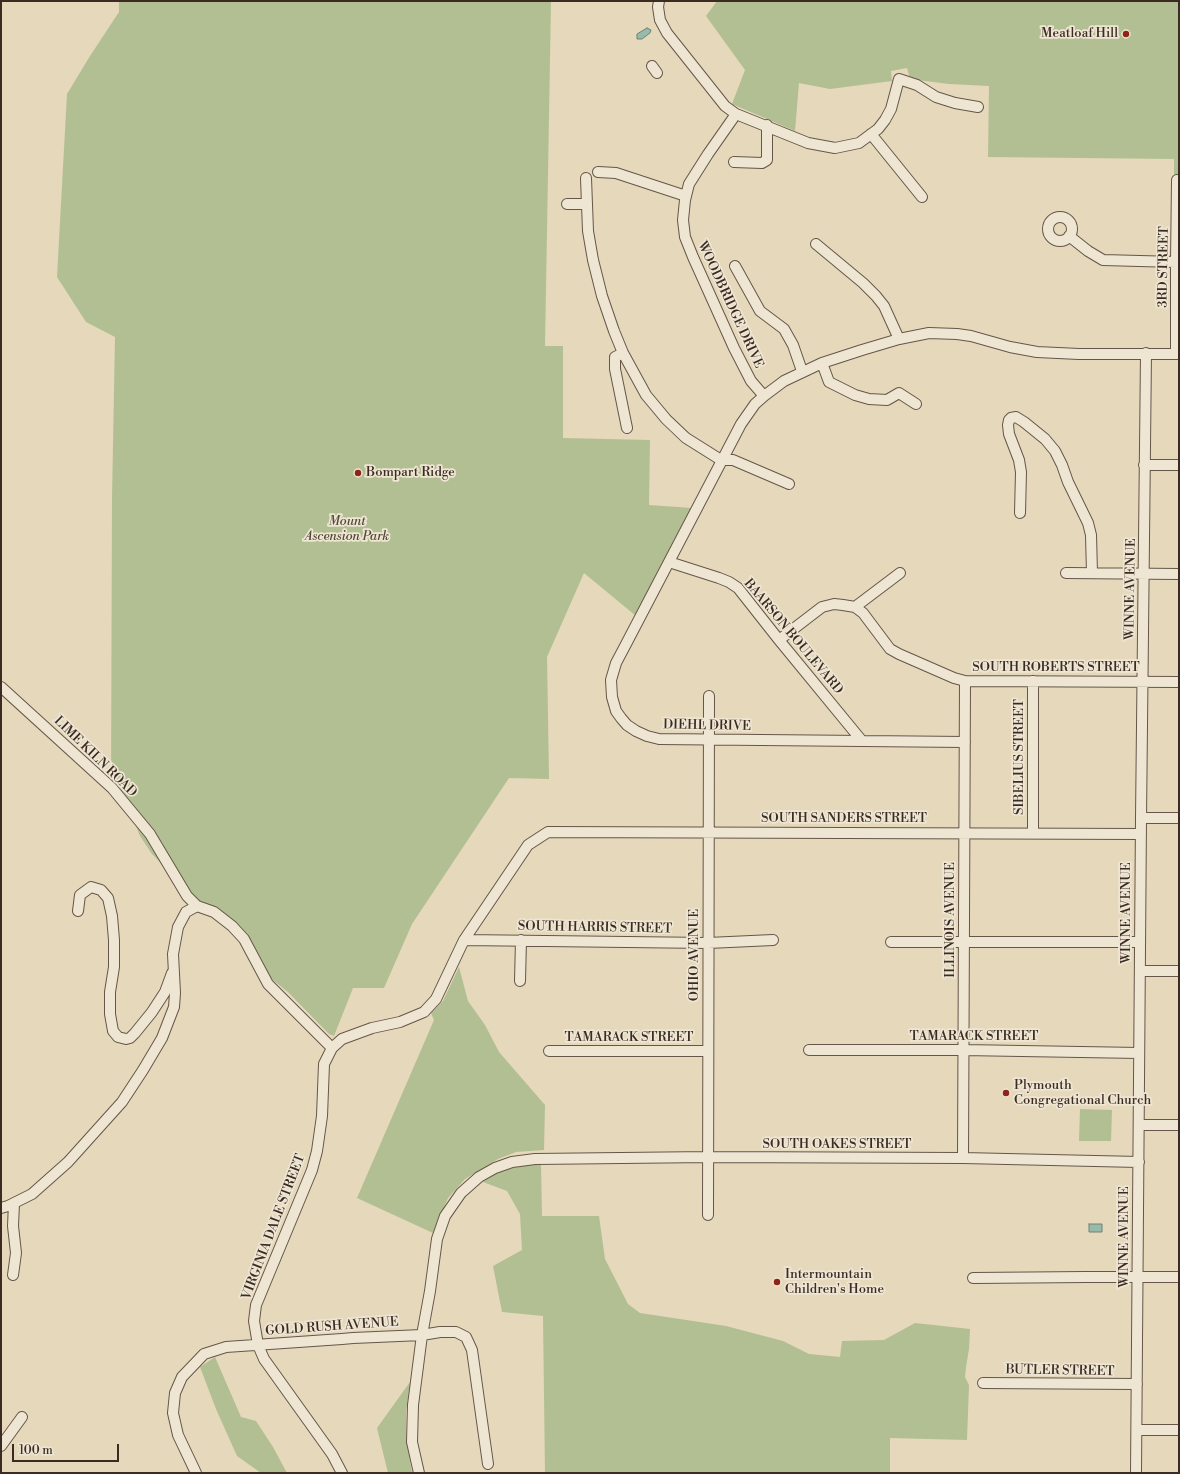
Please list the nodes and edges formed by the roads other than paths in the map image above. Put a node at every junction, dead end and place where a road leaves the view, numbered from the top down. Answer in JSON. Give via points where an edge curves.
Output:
{"nodes":[{"id":1,"x":660,"y":1,"type":"edge"},
{"id":2,"x":978,"y":107,"type":"dead end"},
{"id":3,"x":736,"y":114,"type":"junction"},
{"id":4,"x":767,"y":125,"type":"junction"},
{"id":5,"x":871,"y":134,"type":"junction"},
{"id":6,"x":734,"y":162,"type":"dead end"},
{"id":7,"x":598,"y":172,"type":"dead end"},
{"id":8,"x":586,"y":178,"type":"dead end"},
{"id":9,"x":1177,"y":180,"type":"dead end"},
{"id":10,"x":686,"y":196,"type":"junction"},
{"id":11,"x":922,"y":197,"type":"dead end"},
{"id":12,"x":567,"y":204,"type":"dead end"},
{"id":13,"x":587,"y":204,"type":"junction"},
{"id":14,"x":1178,"y":220,"type":"edge"},
{"id":15,"x":1069,"y":236,"type":"dead end"},
{"id":16,"x":816,"y":244,"type":"dead end"},
{"id":17,"x":1176,"y":262,"type":"junction"},
{"id":18,"x":735,"y":266,"type":"dead end"},
{"id":19,"x":899,"y":339,"type":"junction"},
{"id":20,"x":623,"y":353,"type":"junction"},
{"id":21,"x":1146,"y":354,"type":"junction"},
{"id":22,"x":1178,"y":354,"type":"edge"},
{"id":23,"x":822,"y":363,"type":"junction"},
{"id":24,"x":802,"y":371,"type":"junction"},
{"id":25,"x":764,"y":396,"type":"junction"},
{"id":26,"x":916,"y":404,"type":"dead end"},
{"id":27,"x":626,"y":428,"type":"dead end"},
{"id":28,"x":721,"y":460,"type":"junction"},
{"id":29,"x":1144,"y":465,"type":"junction"},
{"id":30,"x":1179,"y":465,"type":"edge"},
{"id":31,"x":789,"y":484,"type":"dead end"},
{"id":32,"x":1020,"y":513,"type":"dead end"},
{"id":33,"x":668,"y":562,"type":"junction"},
{"id":34,"x":900,"y":573,"type":"dead end"},
{"id":35,"x":1066,"y":573,"type":"dead end"},
{"id":36,"x":1092,"y":573,"type":"junction"},
{"id":37,"x":1144,"y":574,"type":"junction"},
{"id":38,"x":1179,"y":574,"type":"edge"},
{"id":39,"x":855,"y":607,"type":"junction"},
{"id":40,"x":779,"y":640,"type":"junction"},
{"id":41,"x":965,"y":681,"type":"junction"},
{"id":42,"x":1033,"y":681,"type":"junction"},
{"id":43,"x":1142,"y":681,"type":"junction"},
{"id":44,"x":1179,"y":682,"type":"edge"},
{"id":45,"x":1,"y":687,"type":"edge"},
{"id":46,"x":709,"y":696,"type":"dead end"},
{"id":47,"x":709,"y":739,"type":"junction"},
{"id":48,"x":862,"y":741,"type":"junction"},
{"id":49,"x":965,"y":742,"type":"junction"},
{"id":50,"x":1140,"y":818,"type":"junction"},
{"id":51,"x":1179,"y":818,"type":"edge"},
{"id":52,"x":548,"y":832,"type":"joint"},
{"id":53,"x":709,"y":832,"type":"junction"},
{"id":54,"x":964,"y":833,"type":"junction"},
{"id":55,"x":1033,"y":833,"type":"junction"},
{"id":56,"x":1140,"y":834,"type":"junction"},
{"id":57,"x":197,"y":906,"type":"junction"},
{"id":58,"x":78,"y":911,"type":"dead end"},
{"id":59,"x":464,"y":940,"type":"junction"},
{"id":60,"x":521,"y":940,"type":"junction"},
{"id":61,"x":773,"y":940,"type":"dead end"},
{"id":62,"x":964,"y":941,"type":"junction"},
{"id":63,"x":891,"y":942,"type":"dead end"},
{"id":64,"x":1140,"y":942,"type":"junction"},
{"id":65,"x":708,"y":943,"type":"junction"},
{"id":66,"x":173,"y":970,"type":"junction"},
{"id":67,"x":1140,"y":971,"type":"junction"},
{"id":68,"x":1179,"y":971,"type":"edge"},
{"id":69,"x":520,"y":982,"type":"dead end"},
{"id":70,"x":332,"y":1048,"type":"junction"},
{"id":71,"x":809,"y":1050,"type":"dead end"},
{"id":72,"x":964,"y":1050,"type":"junction"},
{"id":73,"x":549,"y":1051,"type":"dead end"},
{"id":74,"x":708,"y":1051,"type":"junction"},
{"id":75,"x":1139,"y":1052,"type":"junction"},
{"id":76,"x":1139,"y":1125,"type":"junction"},
{"id":77,"x":1179,"y":1125,"type":"edge"},
{"id":78,"x":708,"y":1157,"type":"junction"},
{"id":79,"x":963,"y":1158,"type":"junction"},
{"id":80,"x":1139,"y":1162,"type":"junction"},
{"id":81,"x":14,"y":1203,"type":"junction"},
{"id":82,"x":1,"y":1208,"type":"edge"},
{"id":83,"x":708,"y":1215,"type":"dead end"},
{"id":84,"x":14,"y":1275,"type":"dead end"},
{"id":85,"x":1138,"y":1277,"type":"junction"},
{"id":86,"x":1179,"y":1277,"type":"edge"},
{"id":87,"x":972,"y":1278,"type":"dead end"},
{"id":88,"x":422,"y":1335,"type":"junction"},
{"id":89,"x":258,"y":1345,"type":"junction"},
{"id":90,"x":983,"y":1383,"type":"dead end"},
{"id":91,"x":1137,"y":1384,"type":"junction"},
{"id":92,"x":22,"y":1417,"type":"dead end"},
{"id":93,"x":1137,"y":1430,"type":"junction"},
{"id":94,"x":1179,"y":1430,"type":"edge"},
{"id":95,"x":1,"y":1446,"type":"edge"},
{"id":96,"x":488,"y":1464,"type":"dead end"},
{"id":97,"x":196,"y":1473,"type":"edge"},
{"id":98,"x":342,"y":1473,"type":"edge"},
{"id":99,"x":419,"y":1473,"type":"edge"},
{"id":100,"x":1136,"y":1473,"type":"edge"}],
"edges":[{"from":1,"to":3,"type":"street","via":[[660,20],[667,33],[725,106]]},
{"from":2,"to":5,"type":"street","via":[[936,97],[917,85],[899,79],[891,109],[878,129]]},
{"from":3,"to":4,"type":"street"},
{"from":3,"to":10,"type":"street","name":"WOODBRIDGE DRIVE","via":[[692,179]]},
{"from":4,"to":5,"type":"street","via":[[808,143],[834,148],[859,143]]},
{"from":4,"to":6,"type":"street","via":[[767,160],[762,163]]},
{"from":5,"to":11,"type":"street"},
{"from":7,"to":10,"type":"street","via":[[616,173]]},
{"from":8,"to":13,"type":"street"},
{"from":9,"to":14,"type":"street","name":"3RD STREET"},
{"from":10,"to":25,"type":"street","name":"WOODBRIDGE DRIVE","via":[[683,220],[693,257],[751,381]]},
{"from":12,"to":13,"type":"street"},
{"from":13,"to":20,"type":"street","via":[[593,262],[604,303]]},
{"from":14,"to":17,"type":"street","name":"3RD STREET"},
{"from":15,"to":17,"type":"street","via":[[1103,260]]},
{"from":16,"to":19,"type":"street","via":[[876,296],[884,306]]},
{"from":17,"to":22,"type":"street","name":"3RD STREET"},
{"from":18,"to":24,"type":"street","via":[[760,311],[784,329]]},
{"from":19,"to":21,"type":"street","name":"DIEHL DRIVE","via":[[943,333],[971,336],[1037,352]]},
{"from":19,"to":23,"type":"street","name":"DIEHL DRIVE"},
{"from":20,"to":27,"type":"street","via":[[615,357],[615,369]]},
{"from":20,"to":28,"type":"street","via":[[646,394],[666,420],[686,438]]},
{"from":21,"to":22,"type":"street","name":"DIEHL DRIVE"},
{"from":21,"to":29,"type":"street","name":"WINNE AVENUE"},
{"from":23,"to":24,"type":"street","name":"DIEHL DRIVE"},
{"from":23,"to":26,"type":"street","via":[[829,382],[855,395],[887,400],[899,393]]},
{"from":24,"to":25,"type":"street","name":"DIEHL DRIVE"},
{"from":25,"to":28,"type":"street","name":"DIEHL DRIVE","via":[[751,409]]},
{"from":28,"to":31,"type":"street","via":[[733,460]]},
{"from":28,"to":33,"type":"street","name":"DIEHL DRIVE"},
{"from":29,"to":30,"type":"street"},
{"from":29,"to":37,"type":"street","name":"WINNE AVENUE"},
{"from":32,"to":36,"type":"street","via":[[1019,460],[1008,425],[1009,420],[1016,417],[1045,439],[1062,465],[1088,523],[1091,535]]},
{"from":33,"to":40,"type":"street","name":"BAARSON BOULEVARD","via":[[729,582],[738,588]]},
{"from":33,"to":47,"type":"street","name":"DIEHL DRIVE","via":[[616,663],[611,680],[612,697],[620,718],[647,736],[659,739]]},
{"from":34,"to":39,"type":"street"},
{"from":35,"to":36,"type":"street"},
{"from":36,"to":37,"type":"street"},
{"from":37,"to":38,"type":"street"},
{"from":37,"to":43,"type":"street","name":"WINNE AVENUE"},
{"from":39,"to":40,"type":"street","via":[[834,604],[822,607]]},
{"from":39,"to":41,"type":"street","name":"SOUTH ROBERTS STREET","via":[[863,613],[890,649]]},
{"from":40,"to":48,"type":"street","name":"BAARSON BOULEVARD"},
{"from":41,"to":42,"type":"street","name":"SOUTH ROBERTS STREET"},
{"from":41,"to":49,"type":"street","name":"ILLINOIS AVENUE"},
{"from":42,"to":43,"type":"street","name":"SOUTH ROBERTS STREET"},
{"from":42,"to":55,"type":"street","name":"SIBELIUS STREET"},
{"from":43,"to":44,"type":"street","name":"SOUTH ROBERTS STREET"},
{"from":43,"to":50,"type":"street","name":"WINNE AVENUE"},
{"from":45,"to":57,"type":"street","name":"LIME KILN ROAD","via":[[112,788],[143,824],[184,891]]},
{"from":46,"to":47,"type":"street","name":"OHIO AVENUE"},
{"from":47,"to":48,"type":"street","name":"DIEHL DRIVE"},
{"from":47,"to":53,"type":"street","name":"OHIO AVENUE"},
{"from":48,"to":49,"type":"street","name":"DIEHL DRIVE"},
{"from":49,"to":54,"type":"street","name":"ILLINOIS AVENUE"},
{"from":50,"to":51,"type":"street"},
{"from":50,"to":56,"type":"street","name":"WINNE AVENUE"},
{"from":52,"to":53,"type":"street","name":"SOUTH SANDERS STREET"},
{"from":52,"to":59,"type":"street","name":"VIRGINIA DALE STREET","via":[[528,845]]},
{"from":53,"to":54,"type":"street","name":"SOUTH SANDERS STREET"},
{"from":53,"to":65,"type":"street","name":"OHIO AVENUE"},
{"from":54,"to":55,"type":"street","name":"SOUTH SANDERS STREET"},
{"from":54,"to":62,"type":"street","name":"ILLINOIS AVENUE"},
{"from":55,"to":56,"type":"street","name":"SOUTH SANDERS STREET"},
{"from":56,"to":64,"type":"street","name":"WINNE AVENUE"},
{"from":57,"to":66,"type":"street","via":[[186,912],[178,927]]},
{"from":57,"to":70,"type":"street","name":"LIME KILN ROAD","via":[[214,912],[232,926],[244,939],[268,984]]},
{"from":58,"to":66,"type":"street","via":[[80,895],[91,887],[102,890],[108,898],[114,940],[110,1014],[113,1031],[118,1037],[126,1039],[135,1033],[165,992]]},
{"from":59,"to":60,"type":"street","name":"SOUTH HARRIS STREET"},
{"from":59,"to":70,"type":"street","name":"VIRGINIA DALE STREET","via":[[436,1000],[424,1012],[400,1022],[355,1033],[342,1039]]},
{"from":60,"to":65,"type":"street","name":"SOUTH HARRIS STREET"},
{"from":60,"to":69,"type":"street"},
{"from":61,"to":65,"type":"street","name":"SOUTH HARRIS STREET"},
{"from":62,"to":63,"type":"street"},
{"from":62,"to":64,"type":"street"},
{"from":62,"to":72,"type":"street","name":"ILLINOIS AVENUE"},
{"from":64,"to":67,"type":"street","name":"WINNE AVENUE"},
{"from":65,"to":74,"type":"street","name":"OHIO AVENUE"},
{"from":66,"to":81,"type":"street","via":[[174,1008],[169,1022],[162,1038],[122,1102],[68,1162],[32,1194]]},
{"from":67,"to":68,"type":"street"},
{"from":67,"to":75,"type":"street","name":"WINNE AVENUE"},
{"from":70,"to":89,"type":"street","name":"VIRGINIA DALE STREET","via":[[324,1064],[322,1116],[312,1170],[256,1305],[254,1321]]},
{"from":71,"to":72,"type":"street","name":"TAMARACK STREET"},
{"from":72,"to":75,"type":"street","name":"TAMARACK STREET"},
{"from":72,"to":79,"type":"street","name":"ILLINOIS AVENUE"},
{"from":73,"to":74,"type":"street","name":"TAMARACK STREET"},
{"from":74,"to":78,"type":"street","name":"OHIO AVENUE"},
{"from":75,"to":76,"type":"street","name":"WINNE AVENUE"},
{"from":76,"to":77,"type":"street"},
{"from":76,"to":80,"type":"street","name":"WINNE AVENUE"},
{"from":78,"to":79,"type":"street","name":"SOUTH OAKES STREET"},
{"from":78,"to":83,"type":"street","name":"OHIO AVENUE"},
{"from":78,"to":88,"type":"street","name":"SOUTH OAKES STREET","via":[[536,1159],[512,1162],[479,1177],[461,1193],[445,1216],[437,1239]]},
{"from":79,"to":80,"type":"street","name":"SOUTH OAKES STREET"},
{"from":80,"to":85,"type":"street","name":"WINNE AVENUE"},
{"from":81,"to":82,"type":"street"},
{"from":81,"to":84,"type":"street"},
{"from":85,"to":86,"type":"street"},
{"from":85,"to":87,"type":"street"},
{"from":85,"to":91,"type":"street","name":"WINNE AVENUE"},
{"from":88,"to":89,"type":"street","name":"GOLD RUSH AVENUE"},
{"from":88,"to":96,"type":"street","name":"GOLD RUSH AVENUE","via":[[456,1332],[466,1337],[472,1350]]},
{"from":88,"to":99,"type":"street","name":"SOUTH OAKES STREET","via":[[413,1405],[412,1442]]},
{"from":89,"to":97,"type":"street","name":"GOLD RUSH AVENUE","via":[[226,1347],[204,1354],[182,1378],[175,1393],[173,1413],[178,1436]]},
{"from":89,"to":98,"type":"street","name":"VIRGINIA DALE STREET","via":[[264,1359],[332,1454]]},
{"from":90,"to":91,"type":"street","name":"BUTLER STREET"},
{"from":91,"to":93,"type":"street","name":"WINNE AVENUE"},
{"from":92,"to":95,"type":"street"},
{"from":93,"to":94,"type":"street"},
{"from":93,"to":100,"type":"street","name":"WINNE AVENUE"}]}
